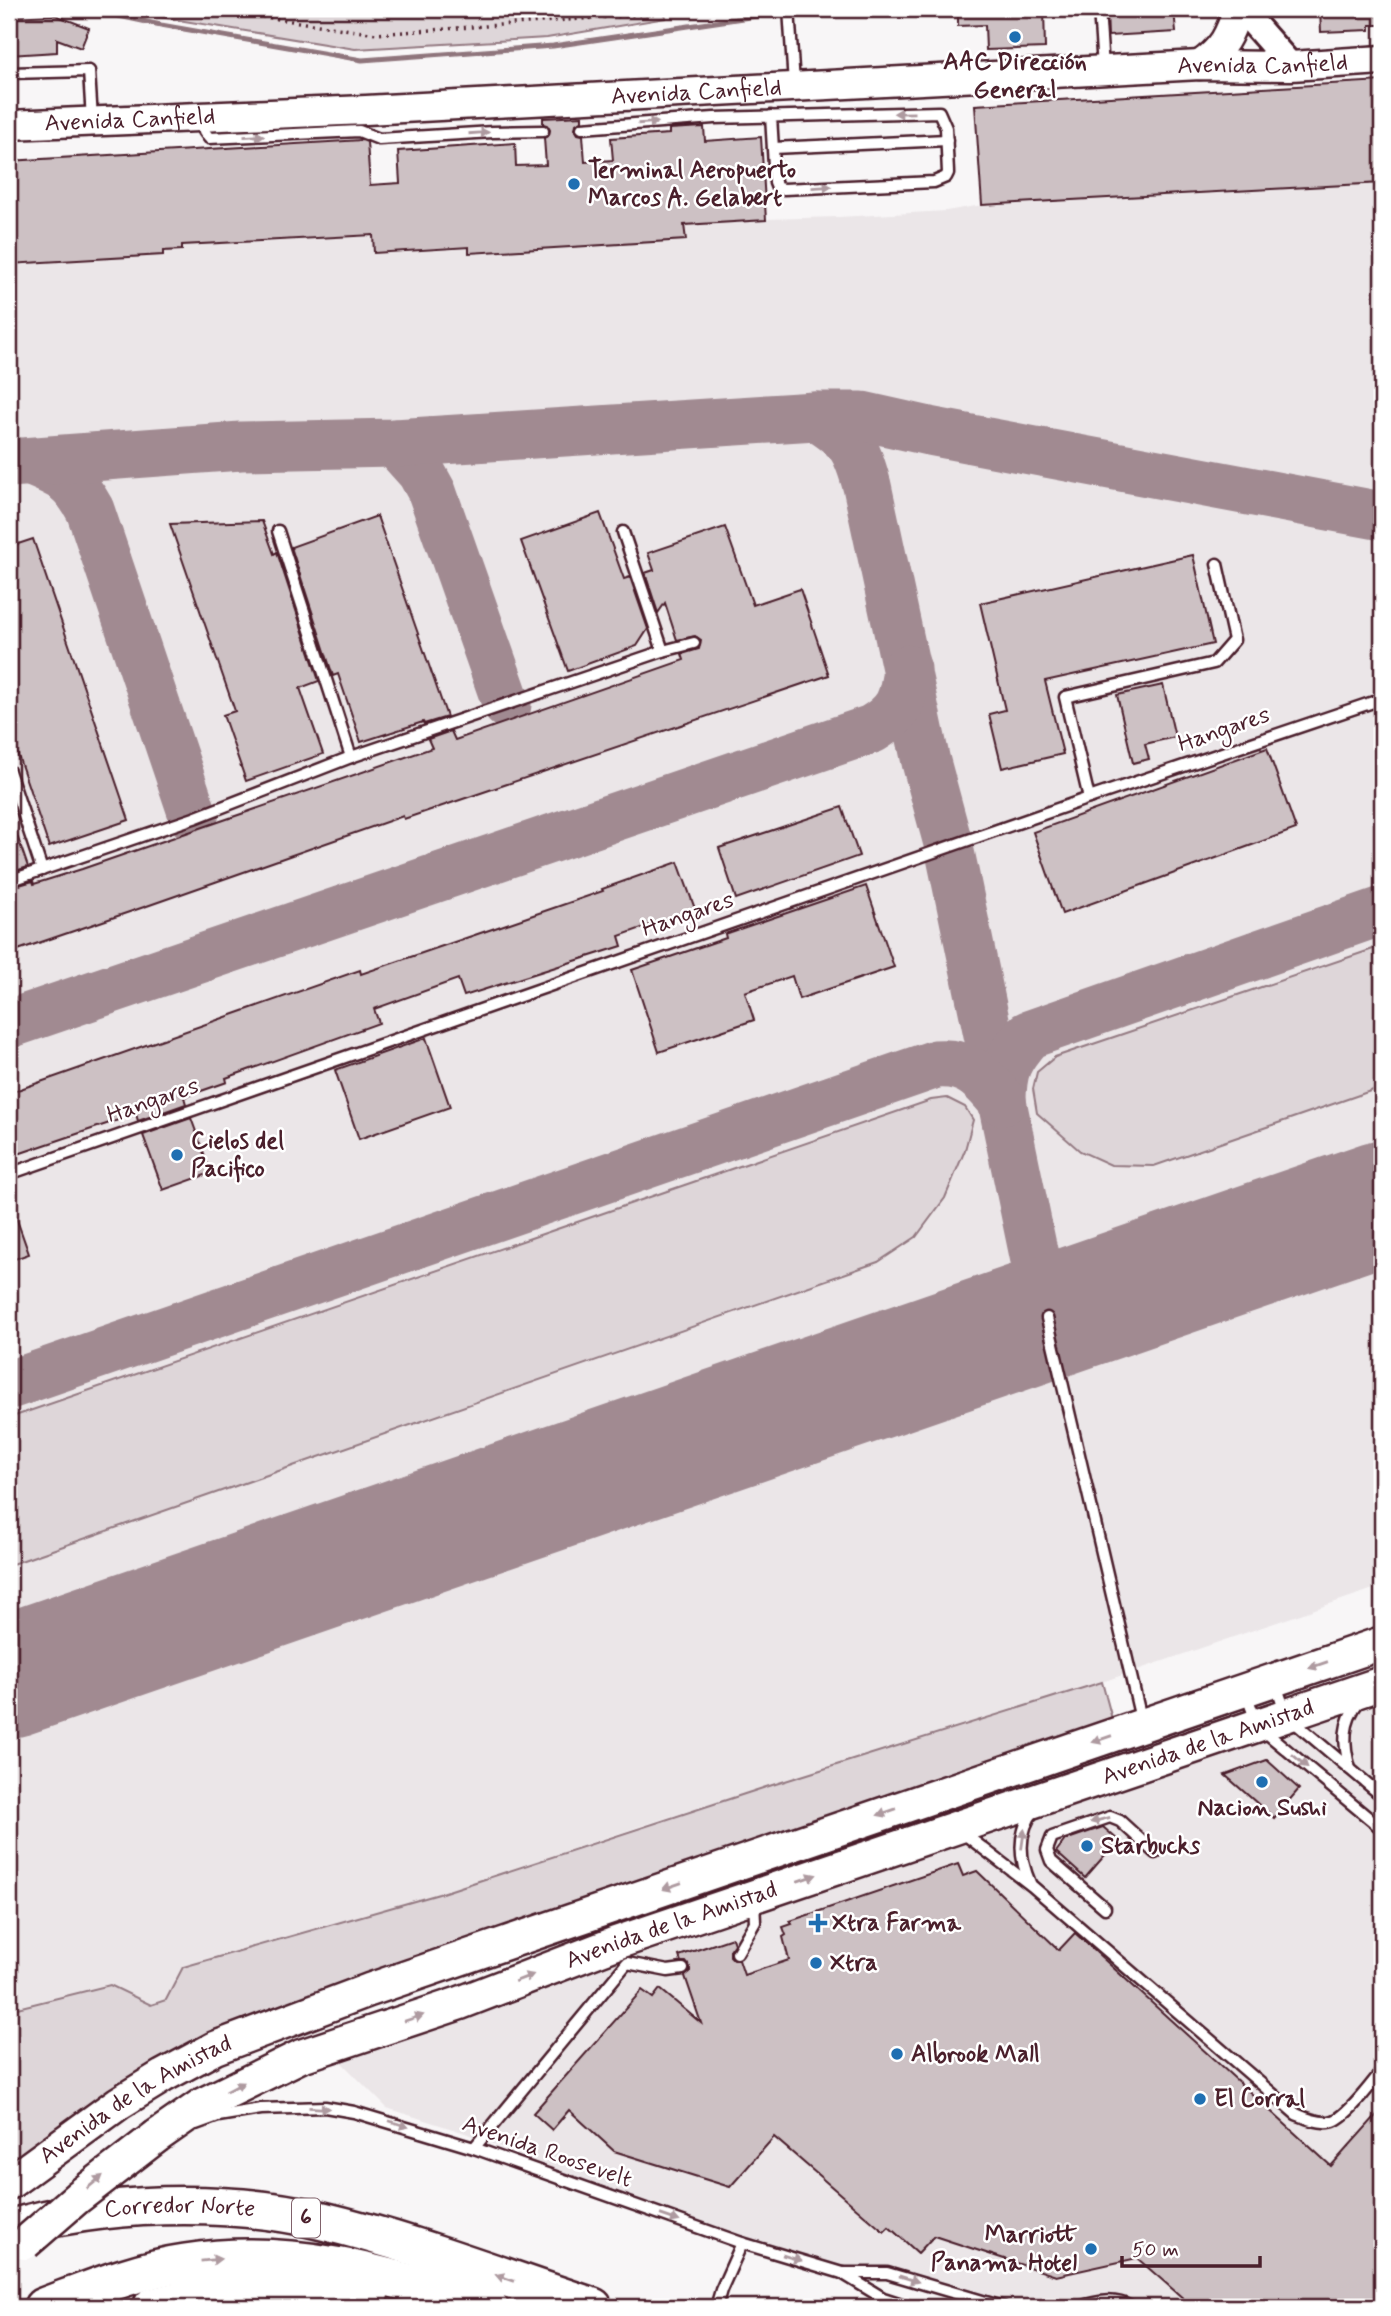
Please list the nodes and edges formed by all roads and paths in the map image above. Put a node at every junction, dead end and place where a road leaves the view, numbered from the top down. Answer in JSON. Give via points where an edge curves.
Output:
{"nodes":[{"id":1,"x":214,"y":9,"type":"edge"},
{"id":2,"x":650,"y":9,"type":"edge"},
{"id":3,"x":789,"y":9,"type":"edge"},
{"id":4,"x":1099,"y":9,"type":"edge"},
{"id":5,"x":1239,"y":9,"type":"edge"},
{"id":6,"x":1382,"y":60,"type":"edge"},
{"id":7,"x":1200,"y":65,"type":"junction"},
{"id":8,"x":1291,"y":66,"type":"junction"},
{"id":9,"x":1103,"y":70,"type":"junction"},
{"id":10,"x":9,"y":73,"type":"edge"},
{"id":11,"x":794,"y":88,"type":"junction"},
{"id":12,"x":714,"y":105,"type":"junction"},
{"id":13,"x":771,"y":116,"type":"junction"},
{"id":14,"x":92,"y":121,"type":"junction"},
{"id":15,"x":363,"y":121,"type":"junction"},
{"id":16,"x":9,"y":125,"type":"edge"},
{"id":17,"x":582,"y":128,"type":"dead end"},
{"id":18,"x":543,"y":131,"type":"dead end"},
{"id":19,"x":947,"y":140,"type":"junction"},
{"id":20,"x":773,"y":148,"type":"junction"},
{"id":21,"x":278,"y":531,"type":"dead end"},
{"id":22,"x":623,"y":532,"type":"dead end"},
{"id":23,"x":1217,"y":564,"type":"dead end"},
{"id":24,"x":694,"y":643,"type":"dead end"},
{"id":25,"x":663,"y":651,"type":"junction"},
{"id":26,"x":1382,"y":699,"type":"edge"},
{"id":27,"x":351,"y":757,"type":"junction"},
{"id":28,"x":9,"y":771,"type":"edge"},
{"id":29,"x":1089,"y":797,"type":"junction"},
{"id":30,"x":41,"y":870,"type":"junction"},
{"id":31,"x":9,"y":881,"type":"edge"},
{"id":32,"x":9,"y":1174,"type":"edge"},
{"id":33,"x":1047,"y":1318,"type":"dead end"},
{"id":34,"x":1382,"y":1643,"type":"edge"},
{"id":35,"x":1260,"y":1685,"type":"junction"},
{"id":36,"x":1377,"y":1685,"type":"edge"},
{"id":37,"x":1273,"y":1721,"type":"junction"},
{"id":38,"x":1143,"y":1725,"type":"junction"},
{"id":39,"x":1350,"y":1770,"type":"junction"},
{"id":40,"x":1382,"y":1796,"type":"edge"},
{"id":41,"x":1046,"y":1797,"type":"junction"},
{"id":42,"x":956,"y":1827,"type":"junction"},
{"id":43,"x":1382,"y":1829,"type":"edge"},
{"id":44,"x":1155,"y":1853,"type":"dead end"},
{"id":45,"x":1032,"y":1886,"type":"junction"},
{"id":46,"x":754,"y":1896,"type":"junction"},
{"id":47,"x":1105,"y":1908,"type":"dead end"},
{"id":48,"x":621,"y":1953,"type":"junction"},
{"id":49,"x":737,"y":1953,"type":"dead end"},
{"id":50,"x":683,"y":1969,"type":"dead end"},
{"id":51,"x":1382,"y":2071,"type":"edge"},
{"id":52,"x":157,"y":2136,"type":"junction"},
{"id":53,"x":474,"y":2148,"type":"junction"},
{"id":54,"x":9,"y":2183,"type":"edge"},
{"id":55,"x":9,"y":2229,"type":"edge"},
{"id":56,"x":742,"y":2243,"type":"junction"},
{"id":57,"x":9,"y":2258,"type":"edge"},
{"id":58,"x":842,"y":2273,"type":"junction"},
{"id":59,"x":43,"y":2307,"type":"edge"},
{"id":60,"x":152,"y":2307,"type":"edge"},
{"id":61,"x":453,"y":2307,"type":"edge"},
{"id":62,"x":489,"y":2307,"type":"edge"},
{"id":63,"x":593,"y":2307,"type":"edge"},
{"id":64,"x":716,"y":2307,"type":"edge"},
{"id":65,"x":911,"y":2307,"type":"edge"},
{"id":66,"x":1003,"y":2307,"type":"edge"},
{"id":67,"x":1079,"y":2307,"type":"edge"},
{"id":68,"x":1131,"y":2307,"type":"edge"}],
"edges":[{"from":1,"to":2,"type":"path","via":[[376,34],[651,14]]},
{"from":3,"to":11,"type":"lane"},
{"from":4,"to":9,"type":"lane"},
{"from":5,"to":7,"type":"main road","via":[[1217,52]]},
{"from":5,"to":8,"type":"street"},
{"from":6,"to":8,"type":"main road","name":"Avenida Canfield"},
{"from":7,"to":8,"type":"main road","name":"Avenida Canfield"},
{"from":7,"to":9,"type":"main road","name":"Avenida Canfield"},
{"from":9,"to":11,"type":"main road","name":"Avenida Canfield"},
{"from":10,"to":14,"type":"lane","via":[[89,71]]},
{"from":11,"to":12,"type":"main road","name":"Avenida Canfield"},
{"from":12,"to":13,"type":"lane"},
{"from":12,"to":15,"type":"main road","name":"Avenida Canfield"},
{"from":17,"to":12,"type":"lane","one_way":true},
{"from":19,"to":13,"type":"lane","one_way":true,"via":[[939,112]]},
{"from":13,"to":20,"type":"lane"},
{"from":14,"to":15,"type":"main road","name":"Avenida Canfield","via":[[201,117]]},
{"from":14,"to":16,"type":"main road","name":"Avenida Canfield"},
{"from":15,"to":18,"type":"lane","one_way":true,"via":[[379,139]]},
{"from":19,"to":20,"type":"lane"},
{"from":20,"to":19,"type":"lane","one_way":true,"via":[[775,183],[783,189],[934,181],[948,173]]},
{"from":21,"to":27,"type":"lane"},
{"from":22,"to":25,"type":"lane"},
{"from":23,"to":29,"type":"lane","via":[[1234,640],[1214,663],[1065,697]]},
{"from":24,"to":25,"type":"lane"},
{"from":25,"to":27,"type":"lane"},
{"from":26,"to":29,"type":"lane","name":"Hangares"},
{"from":27,"to":30,"type":"lane","via":[[194,818]]},
{"from":28,"to":30,"type":"lane"},
{"from":29,"to":32,"type":"lane","name":"Hangares"},
{"from":30,"to":31,"type":"lane"},
{"from":33,"to":38,"type":"lane"},
{"from":34,"to":35,"type":"main road","name":"Avenida de la Amistad","one_way":true},
{"from":35,"to":37,"type":"lane"},
{"from":35,"to":37,"type":"lane"},
{"from":35,"to":38,"type":"main road","name":"Avenida de la Amistad"},
{"from":36,"to":37,"type":"main road","name":"Avenida de la Amistad"},
{"from":36,"to":39,"type":"lane","via":[[1349,1715],[1345,1750]]},
{"from":37,"to":39,"type":"lane"},
{"from":37,"to":41,"type":"main road","name":"Avenida de la Amistad"},
{"from":37,"to":43,"type":"lane","one_way":true},
{"from":38,"to":54,"type":"main road","name":"Avenida de la Amistad","one_way":true,"via":[[369,1990],[215,2048],[130,2096]]},
{"from":39,"to":40,"type":"lane"},
{"from":41,"to":42,"type":"main road","name":"Avenida de la Amistad"},
{"from":45,"to":41,"type":"lane","one_way":true,"via":[[1024,1868],[1022,1839],[1032,1812]]},
{"from":42,"to":45,"type":"lane"},
{"from":46,"to":42,"type":"main road","name":"Avenida de la Amistad","one_way":true},
{"from":44,"to":47,"type":"lane","one_way":true,"via":[[1110,1817],[1052,1837],[1047,1850],[1051,1861]]},
{"from":45,"to":51,"type":"lane","via":[[1296,2114],[1314,2122],[1332,2122]]},
{"from":46,"to":48,"type":"main road","name":"Avenida de la Amistad"},
{"from":46,"to":49,"type":"lane","via":[[755,1922]]},
{"from":48,"to":50,"type":"lane","via":[[668,1972]]},
{"from":52,"to":48,"type":"main road","name":"Avenida de la Amistad","one_way":true,"via":[[203,2104],[301,2056]]},
{"from":48,"to":53,"type":"lane"},
{"from":52,"to":53,"type":"lane","name":"Avenida Roosevelt","one_way":true,"via":[[218,2116],[315,2107],[391,2121]]},
{"from":57,"to":52,"type":"main road","name":"Avenida de la Amistad","one_way":true,"bridge":true},
{"from":53,"to":56,"type":"lane","name":"Avenida Roosevelt","one_way":true},
{"from":63,"to":55,"type":"highway","name":"Corredor Norte","number":"6","one_way":true,"via":[[427,2252],[279,2213],[169,2206],[53,2218]]},
{"from":56,"to":58,"type":"lane","name":"Avenida Roosevelt","one_way":true},
{"from":56,"to":64,"type":"lane"},
{"from":58,"to":65,"type":"lane","name":"Avenida Roosevelt","via":[[883,2298]]},
{"from":58,"to":66,"type":"lane","one_way":true,"via":[[887,2273]]},
{"from":59,"to":62,"type":"highway","name":"Corredor Norte","number":"6","one_way":true,"via":[[144,2272],[223,2259],[328,2263],[382,2274]]},
{"from":60,"to":61,"type":"highway","via":[[215,2294],[287,2288],[373,2292]]},
{"from":67,"to":68,"type":"lane","via":[[1119,2301]]}]}
